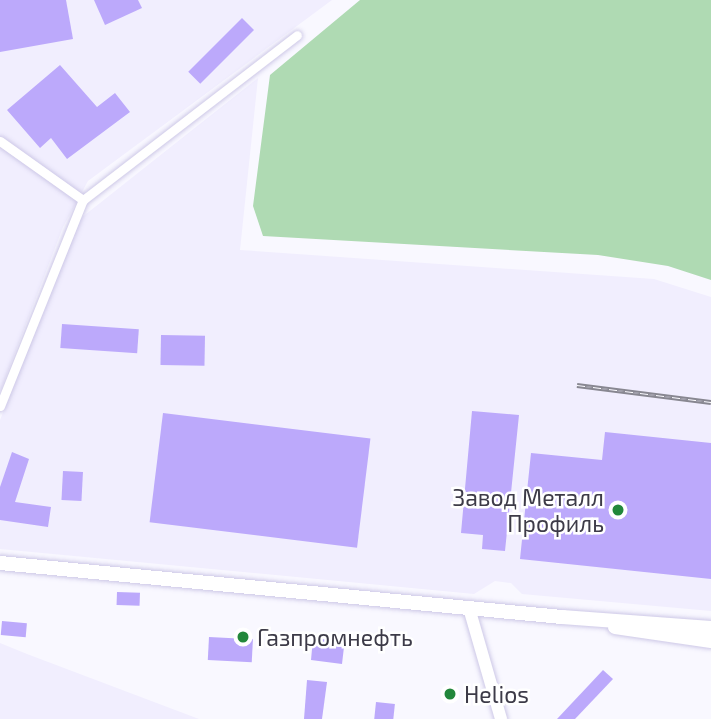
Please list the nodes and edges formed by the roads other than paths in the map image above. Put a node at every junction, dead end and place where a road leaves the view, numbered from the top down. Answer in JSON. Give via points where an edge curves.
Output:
{"nodes":[{"id":1,"x":297,"y":35,"type":"dead end"},
{"id":2,"x":0,"y":141,"type":"edge"},
{"id":3,"x":83,"y":200,"type":"junction"},
{"id":4,"x":0,"y":406,"type":"edge"},
{"id":5,"x":0,"y":563,"type":"edge"},
{"id":6,"x":469,"y":608,"type":"junction"},
{"id":7,"x":562,"y":617,"type":"junction"},
{"id":8,"x":711,"y":628,"type":"edge"},
{"id":9,"x":711,"y":641,"type":"edge"},
{"id":10,"x":501,"y":719,"type":"edge"}],
"edges":[{"from":1,"to":3,"type":"street"},
{"from":2,"to":3,"type":"street"},
{"from":3,"to":4,"type":"street"},
{"from":5,"to":6,"type":"main road"},
{"from":6,"to":7,"type":"main road"},
{"from":6,"to":10,"type":"street"},
{"from":7,"to":8,"type":"main road"},
{"from":7,"to":9,"type":"main road"}]}
